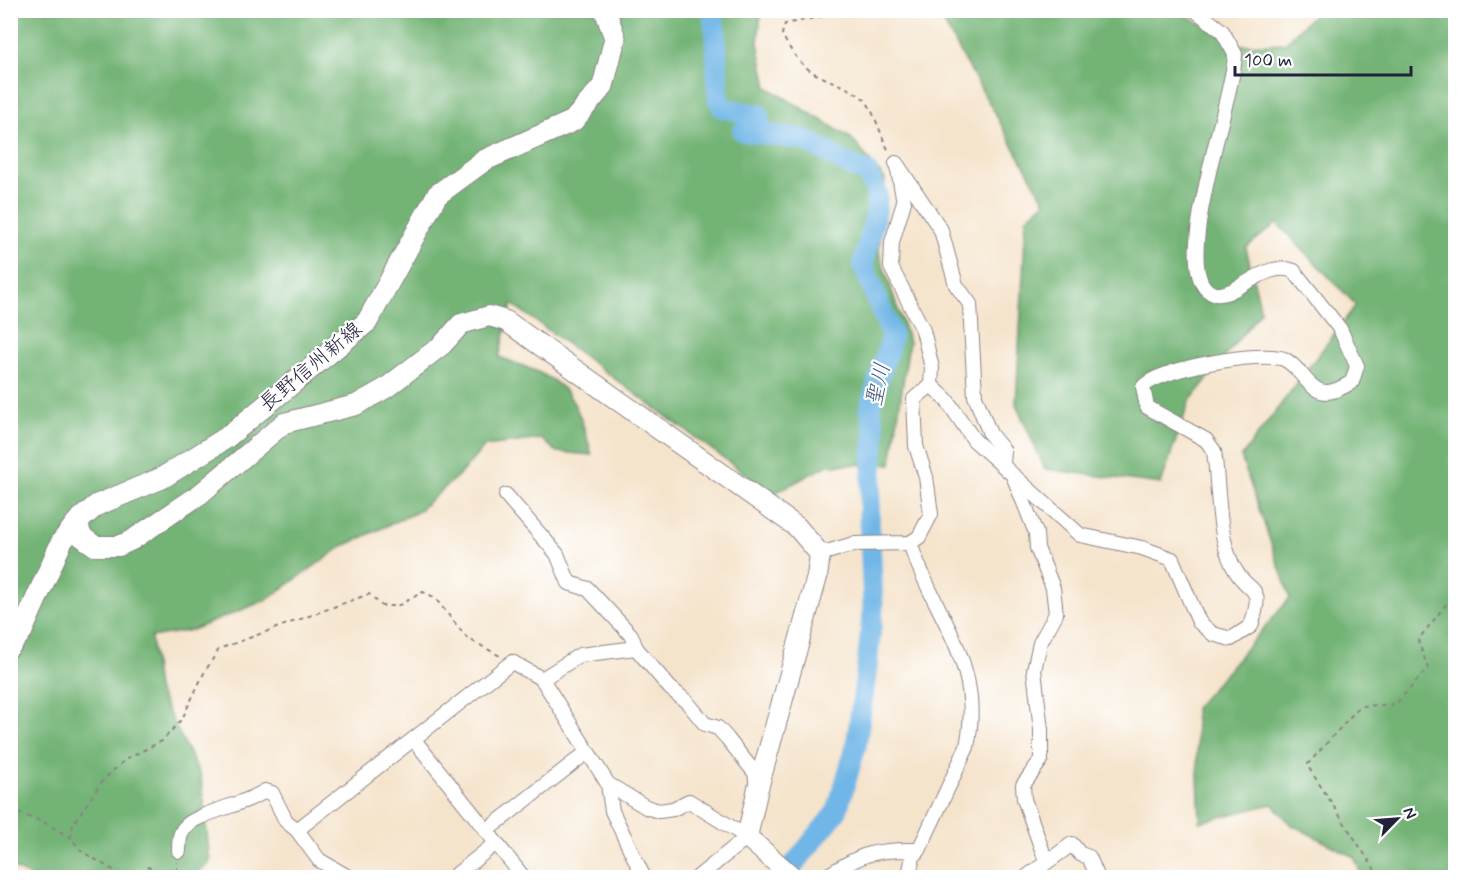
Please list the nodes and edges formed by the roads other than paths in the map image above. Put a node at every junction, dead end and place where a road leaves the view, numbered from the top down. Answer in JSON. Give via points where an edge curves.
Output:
{"nodes":[{"id":1,"x":605,"y":10,"type":"edge"},
{"id":2,"x":1195,"y":10,"type":"edge"},
{"id":3,"x":931,"y":385,"type":"junction"},
{"id":4,"x":1007,"y":467,"type":"junction"},
{"id":5,"x":506,"y":495,"type":"dead end"},
{"id":6,"x":78,"y":521,"type":"junction"},
{"id":7,"x":910,"y":543,"type":"junction"},
{"id":8,"x":820,"y":554,"type":"junction"},
{"id":9,"x":10,"y":646,"type":"edge"},
{"id":10,"x":636,"y":648,"type":"junction"},
{"id":11,"x":542,"y":679,"type":"junction"},
{"id":12,"x":415,"y":741,"type":"junction"},
{"id":13,"x":586,"y":753,"type":"junction"},
{"id":14,"x":608,"y":784,"type":"junction"},
{"id":15,"x":758,"y":788,"type":"junction"},
{"id":16,"x":297,"y":831,"type":"junction"},
{"id":17,"x":486,"y":831,"type":"junction"},
{"id":18,"x":747,"y":837,"type":"junction"},
{"id":19,"x":496,"y":843,"type":"junction"},
{"id":20,"x":178,"y":850,"type":"road end"},
{"id":21,"x":920,"y":850,"type":"junction"},
{"id":22,"x":1046,"y":861,"type":"junction"},
{"id":23,"x":350,"y":878,"type":"edge"},
{"id":24,"x":452,"y":878,"type":"edge"},
{"id":25,"x":524,"y":878,"type":"edge"},
{"id":26,"x":644,"y":878,"type":"edge"},
{"id":27,"x":697,"y":878,"type":"edge"},
{"id":28,"x":794,"y":878,"type":"edge"},
{"id":29,"x":824,"y":878,"type":"edge"},
{"id":30,"x":908,"y":878,"type":"edge"},
{"id":31,"x":1025,"y":878,"type":"edge"},
{"id":32,"x":1098,"y":878,"type":"edge"}],
"edges":[{"from":1,"to":6,"type":"main road","name":"長野信州新線","via":[[615,38],[603,86],[573,121],[485,160],[437,195],[367,322],[226,438],[162,478],[97,505]]},
{"from":2,"to":4,"type":"street","via":[[1222,31],[1235,54],[1201,211],[1197,245],[1203,285],[1216,294],[1229,292],[1263,272],[1284,267],[1294,271],[1340,329],[1357,366],[1352,382],[1327,392],[1317,390],[1291,364],[1272,357],[1252,356],[1164,375],[1143,387],[1147,407],[1206,440],[1214,451],[1224,535],[1233,567],[1254,590],[1258,603],[1251,626],[1231,639],[1213,634],[1200,622],[1172,559],[1142,548],[1080,535],[1046,508]]},
{"from":3,"to":4,"type":"street","via":[[946,399],[974,440]]},
{"from":3,"to":4,"type":"street","via":[[932,368],[923,330],[891,267],[892,242],[904,202],[896,163],[942,230],[956,285],[970,304],[975,396],[990,434],[1004,451]]},
{"from":3,"to":7,"type":"street","via":[[914,399],[914,427],[931,514],[919,537]]},
{"from":4,"to":22,"type":"street","via":[[1036,532],[1037,548],[1053,588],[1056,614],[1040,643],[1034,670],[1041,760],[1023,784],[1024,799]]},
{"from":5,"to":10,"type":"street","via":[[557,554],[569,583],[588,589],[631,635]]},
{"from":6,"to":8,"type":"street","via":[[81,536],[94,546],[119,546],[132,540],[199,495],[284,423],[356,405],[423,361],[461,324],[489,316],[506,321],[679,442],[797,527]]},
{"from":6,"to":9,"type":"main road","name":"長野信州新線","via":[[62,541],[22,631]]},
{"from":7,"to":8,"type":"street","via":[[854,544]]},
{"from":7,"to":21,"type":"street","via":[[919,572],[958,646],[970,684],[971,728],[967,747]]},
{"from":8,"to":15,"type":"street","via":[[818,577]]},
{"from":10,"to":11,"type":"street","via":[[580,655]]},
{"from":10,"to":15,"type":"street","via":[[705,724],[718,728],[727,738],[755,772]]},
{"from":11,"to":12,"type":"street","via":[[512,662]]},
{"from":11,"to":13,"type":"street"},
{"from":12,"to":16,"type":"street"},
{"from":12,"to":17,"type":"street"},
{"from":13,"to":14,"type":"street"},
{"from":13,"to":17,"type":"street"},
{"from":14,"to":18,"type":"street","via":[[659,811],[689,801]]},
{"from":14,"to":26,"type":"street","via":[[612,811]]},
{"from":15,"to":18,"type":"street"},
{"from":16,"to":20,"type":"street","via":[[286,821],[272,792],[265,791],[250,801],[188,824],[180,834]]},
{"from":16,"to":23,"type":"street","via":[[319,860]]},
{"from":17,"to":19,"type":"street"},
{"from":18,"to":27,"type":"street"},
{"from":18,"to":28,"type":"street"},
{"from":19,"to":24,"type":"street"},
{"from":19,"to":25,"type":"street"},
{"from":21,"to":29,"type":"street","via":[[889,849],[856,856]]},
{"from":21,"to":30,"type":"street","via":[[913,857]]},
{"from":22,"to":31,"type":"street"},
{"from":22,"to":32,"type":"street","via":[[1072,844],[1080,854],[1089,857]]}]}
